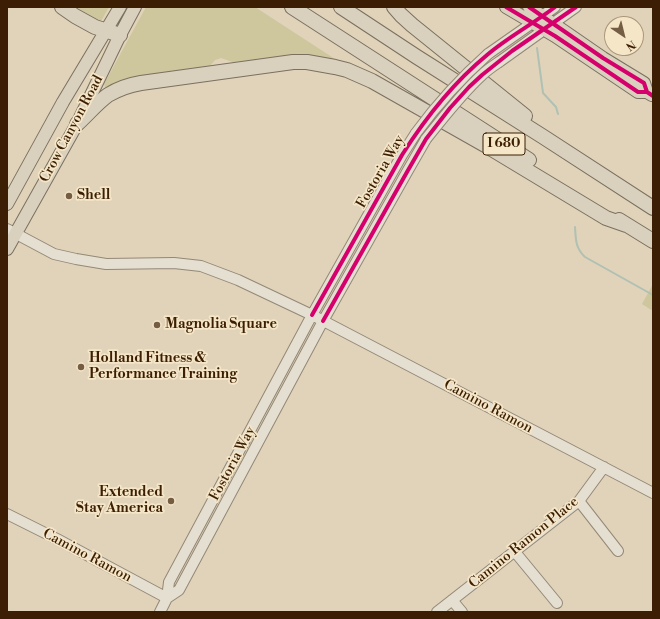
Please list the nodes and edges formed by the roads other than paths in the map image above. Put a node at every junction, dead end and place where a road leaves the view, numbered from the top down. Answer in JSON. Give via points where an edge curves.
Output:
{"nodes":[{"id":1,"x":62,"y":7,"type":"edge"},
{"id":2,"x":120,"y":7,"type":"edge"},
{"id":3,"x":135,"y":7,"type":"edge"},
{"id":4,"x":280,"y":7,"type":"edge"},
{"id":5,"x":292,"y":7,"type":"edge"},
{"id":6,"x":340,"y":7,"type":"edge"},
{"id":7,"x":394,"y":7,"type":"edge"},
{"id":8,"x":506,"y":7,"type":"edge"},
{"id":9,"x":530,"y":7,"type":"edge"},
{"id":10,"x":555,"y":7,"type":"edge"},
{"id":11,"x":576,"y":7,"type":"edge"},
{"id":12,"x":538,"y":20,"type":"junction"},
{"id":13,"x":320,"y":26,"type":"junction"},
{"id":14,"x":549,"y":26,"type":"junction"},
{"id":15,"x":106,"y":31,"type":"junction"},
{"id":16,"x":120,"y":35,"type":"junction"},
{"id":17,"x":650,"y":94,"type":"edge"},
{"id":18,"x":77,"y":124,"type":"junction"},
{"id":19,"x":542,"y":136,"type":"junction"},
{"id":20,"x":7,"y":204,"type":"edge"},
{"id":21,"x":653,"y":208,"type":"edge"},
{"id":22,"x":626,"y":225,"type":"junction"},
{"id":23,"x":11,"y":231,"type":"edge"},
{"id":24,"x":653,"y":241,"type":"edge"},
{"id":25,"x":7,"y":249,"type":"edge"},
{"id":26,"x":312,"y":315,"type":"junction"},
{"id":27,"x":323,"y":321,"type":"junction"},
{"id":28,"x":604,"y":468,"type":"junction"},
{"id":29,"x":227,"y":475,"type":"junction"},
{"id":30,"x":238,"y":479,"type":"junction"},
{"id":31,"x":653,"y":493,"type":"edge"},
{"id":32,"x":579,"y":501,"type":"junction"},
{"id":33,"x":7,"y":514,"type":"edge"},
{"id":34,"x":515,"y":552,"type":"junction"},
{"id":35,"x":618,"y":552,"type":"dead end"},
{"id":36,"x":168,"y":598,"type":"junction"},
{"id":37,"x":452,"y":600,"type":"junction"},
{"id":38,"x":557,"y":603,"type":"dead end"},
{"id":39,"x":160,"y":612,"type":"edge"},
{"id":40,"x":437,"y":612,"type":"edge"},
{"id":41,"x":462,"y":612,"type":"edge"}],
"edges":[{"from":1,"to":15,"type":"highway","via":[[94,28]]},
{"from":2,"to":15,"type":"main road","name":"Crow Canyon Road"},
{"from":3,"to":16,"type":"main road","name":"Crow Canyon Road"},
{"from":4,"to":13,"type":"highway","via":[[296,18]]},
{"from":5,"to":13,"type":"highway","number":"I 680"},
{"from":6,"to":19,"type":"highway","number":"I 680"},
{"from":7,"to":19,"type":"highway","via":[[412,25],[523,114]]},
{"from":8,"to":12,"type":"main road"},
{"from":9,"to":12,"type":"main road"},
{"from":10,"to":12,"type":"street","name":"Fostoria Way"},
{"from":11,"to":14,"type":"street","name":"Fostoria Way"},
{"from":12,"to":14,"type":"main road"},
{"from":12,"to":26,"type":"street","name":"Fostoria Way","bridge":true,"via":[[488,54],[431,113],[402,155]]},
{"from":13,"to":22,"type":"highway","number":"I 680"},
{"from":14,"to":17,"type":"main road","via":[[555,36],[638,92]]},
{"from":14,"to":27,"type":"street","name":"Fostoria Way","bridge":true,"via":[[482,75],[454,103],[426,139]]},
{"from":15,"to":16,"type":"highway"},
{"from":15,"to":20,"type":"main road","name":"Crow Canyon Road","via":[[59,109]]},
{"from":16,"to":18,"type":"main road","name":"Crow Canyon Road"},
{"from":18,"to":22,"type":"highway","via":[[106,96],[128,86],[293,62],[322,64],[347,70],[372,81],[606,218]]},
{"from":18,"to":23,"type":"main road","name":"Crow Canyon Road"},
{"from":19,"to":21,"type":"highway","number":"I 680"},
{"from":22,"to":24,"type":"highway","number":"I 680"},
{"from":23,"to":25,"type":"main road","name":"Crow Canyon Road"},
{"from":23,"to":26,"type":"street","name":"Camino Ramon","via":[[54,254],[76,259],[106,264],[174,263],[201,266],[238,280]]},
{"from":26,"to":27,"type":"street","name":"Camino Ramon"},
{"from":26,"to":29,"type":"street","name":"Fostoria Way"},
{"from":27,"to":28,"type":"street","name":"Camino Ramon"},
{"from":27,"to":30,"type":"street","name":"Fostoria Way"},
{"from":28,"to":31,"type":"street","name":"Camino Ramon"},
{"from":28,"to":32,"type":"street","name":"Camino Ramon Place"},
{"from":29,"to":30,"type":"street"},
{"from":29,"to":36,"type":"street","name":"Fostoria Way","via":[[169,582]]},
{"from":30,"to":36,"type":"street","name":"Fostoria Way","via":[[179,590]]},
{"from":32,"to":34,"type":"street","name":"Camino Ramon Place"},
{"from":32,"to":35,"type":"street"},
{"from":33,"to":36,"type":"street","name":"Camino Ramon"},
{"from":34,"to":37,"type":"street","name":"Camino Ramon Place"},
{"from":34,"to":38,"type":"street"},
{"from":36,"to":39,"type":"street","name":"Fostoria Way"},
{"from":37,"to":40,"type":"street","name":"Camino Ramon Place"},
{"from":37,"to":41,"type":"street"}]}
